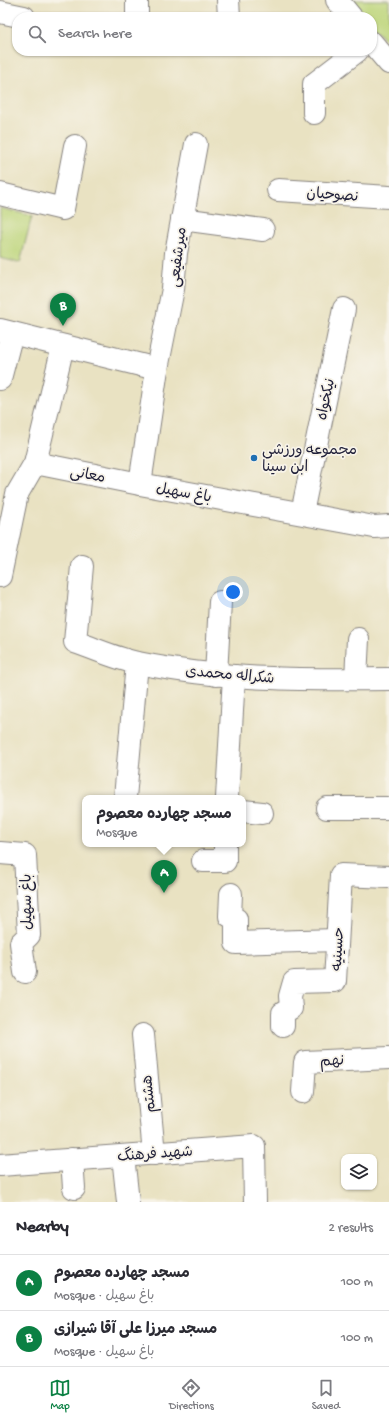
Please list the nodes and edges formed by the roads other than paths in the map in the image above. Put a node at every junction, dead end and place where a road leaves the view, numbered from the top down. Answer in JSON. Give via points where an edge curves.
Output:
{"nodes":[{"id":1,"x":137,"y":0,"type":"edge"},
{"id":2,"x":228,"y":0,"type":"edge"},
{"id":3,"x":337,"y":0,"type":"edge"},
{"id":4,"x":0,"y":12,"type":"edge"},
{"id":5,"x":137,"y":12,"type":"edge"},
{"id":6,"x":229,"y":12,"type":"edge"},
{"id":7,"x":347,"y":12,"type":"edge"},
{"id":8,"x":12,"y":14,"type":"edge"},
{"id":9,"x":377,"y":49,"type":"edge"},
{"id":10,"x":350,"y":56,"type":"edge"},
{"id":11,"x":389,"y":63,"type":"edge"},
{"id":12,"x":314,"y":113,"type":"dead end"},
{"id":13,"x":196,"y":144,"type":"dead end"},
{"id":14,"x":75,"y":146,"type":"dead end"},
{"id":15,"x":278,"y":190,"type":"dead end"},
{"id":16,"x":0,"y":194,"type":"edge"},
{"id":17,"x":389,"y":197,"type":"edge"},
{"id":18,"x":182,"y":219,"type":"junction"},
{"id":19,"x":264,"y":230,"type":"dead end"},
{"id":20,"x":344,"y":309,"type":"dead end"},
{"id":21,"x":6,"y":332,"type":"edge"},
{"id":22,"x":63,"y":346,"type":"junction"},
{"id":23,"x":157,"y":369,"type":"junction"},
{"id":24,"x":0,"y":379,"type":"edge"},
{"id":25,"x":35,"y":463,"type":"junction"},
{"id":26,"x":140,"y":484,"type":"junction"},
{"id":27,"x":9,"y":492,"type":"edge"},
{"id":28,"x":302,"y":513,"type":"junction"},
{"id":29,"x":389,"y":526,"type":"edge"},
{"id":30,"x":82,"y":566,"type":"dead end"},
{"id":31,"x":0,"y":576,"type":"edge"},
{"id":32,"x":220,"y":602,"type":"dead end"},
{"id":33,"x":358,"y":639,"type":"dead end"},
{"id":34,"x":137,"y":663,"type":"junction"},
{"id":35,"x":225,"y":676,"type":"junction"},
{"id":36,"x":356,"y":679,"type":"junction"},
{"id":37,"x":389,"y":679,"type":"edge"},
{"id":38,"x":126,"y":795,"type":"edge"},
{"id":39,"x":227,"y":795,"type":"edge"},
{"id":40,"x":327,"y":808,"type":"dead end"},
{"id":41,"x":389,"y":808,"type":"edge"},
{"id":42,"x":225,"y":847,"type":"edge"},
{"id":43,"x":0,"y":853,"type":"edge"},
{"id":44,"x":203,"y":861,"type":"dead end"},
{"id":45,"x":389,"y":877,"type":"edge"},
{"id":46,"x":230,"y":894,"type":"dead end"},
{"id":47,"x":337,"y":940,"type":"junction"},
{"id":48,"x":25,"y":972,"type":"dead end"},
{"id":49,"x":282,"y":1026,"type":"dead end"},
{"id":50,"x":143,"y":1034,"type":"dead end"},
{"id":51,"x":389,"y":1058,"type":"edge"},
{"id":52,"x":303,"y":1092,"type":"dead end"},
{"id":53,"x":154,"y":1154,"type":"junction"},
{"id":54,"x":123,"y":1156,"type":"junction"},
{"id":55,"x":72,"y":1159,"type":"junction"},
{"id":56,"x":0,"y":1165,"type":"edge"},
{"id":57,"x":74,"y":1188,"type":"dead end"},
{"id":58,"x":128,"y":1202,"type":"edge"},
{"id":59,"x":255,"y":1202,"type":"edge"}],
"edges":[{"from":1,"to":5,"type":"street"},
{"from":2,"to":6,"type":"street"},
{"from":3,"to":7,"type":"street"},
{"from":4,"to":8,"type":"street"},
{"from":9,"to":11,"type":"street"},
{"from":10,"to":12,"type":"street","via":[[314,84]]},
{"from":13,"to":18,"type":"street","name":"میرشفیعی"},
{"from":14,"to":16,"type":"street","via":[[63,209]]},
{"from":15,"to":17,"type":"street","name":"نصوحیان"},
{"from":18,"to":19,"type":"street"},
{"from":18,"to":23,"type":"street","name":"میرشفیعی","via":[[173,289]]},
{"from":20,"to":28,"type":"street","name":"نیکخواه"},
{"from":21,"to":22,"type":"street"},
{"from":21,"to":24,"type":"street"},
{"from":22,"to":23,"type":"street"},
{"from":22,"to":25,"type":"street"},
{"from":23,"to":26,"type":"street","name":"باغ سهیل"},
{"from":25,"to":26,"type":"street","name":"معانی"},
{"from":25,"to":27,"type":"street"},
{"from":26,"to":28,"type":"street","name":"باغ سهیل"},
{"from":27,"to":31,"type":"street"},
{"from":28,"to":29,"type":"street","name":"باغ سهیل","via":[[374,527]]},
{"from":30,"to":34,"type":"street","name":"شکراله محمدی","via":[[75,642]]},
{"from":32,"to":35,"type":"street"},
{"from":33,"to":36,"type":"street"},
{"from":34,"to":35,"type":"street","name":"شکراله محمدی"},
{"from":34,"to":38,"type":"street"},
{"from":35,"to":36,"type":"street","name":"شکراله محمدی"},
{"from":35,"to":39,"type":"street"},
{"from":36,"to":37,"type":"street","name":"شکراله محمدی"},
{"from":40,"to":41,"type":"street"},
{"from":42,"to":44,"type":"street","via":[[225,861]]},
{"from":43,"to":48,"type":"street","name":"باغ سهیل","via":[[25,855],[29,935],[21,943]]},
{"from":45,"to":47,"type":"street","name":"حسینیه","via":[[341,875]]},
{"from":46,"to":47,"type":"street","via":[[230,916],[236,919],[236,943]]},
{"from":47,"to":49,"type":"street","name":"حسینیه","via":[[335,981],[294,982],[290,996],[291,1008],[282,1013]]},
{"from":50,"to":53,"type":"street","name":"هشتم"},
{"from":51,"to":52,"type":"street","name":"نهم","via":[[305,1062]]},
{"from":53,"to":54,"type":"street","name":"شهید فرهنگ"},
{"from":53,"to":59,"type":"street","name":"شهید فرهنگ","via":[[254,1146]]},
{"from":54,"to":55,"type":"street","name":"شهید فرهنگ"},
{"from":54,"to":58,"type":"street"},
{"from":55,"to":56,"type":"street","name":"شهید فرهنگ"},
{"from":55,"to":57,"type":"street"}]}
